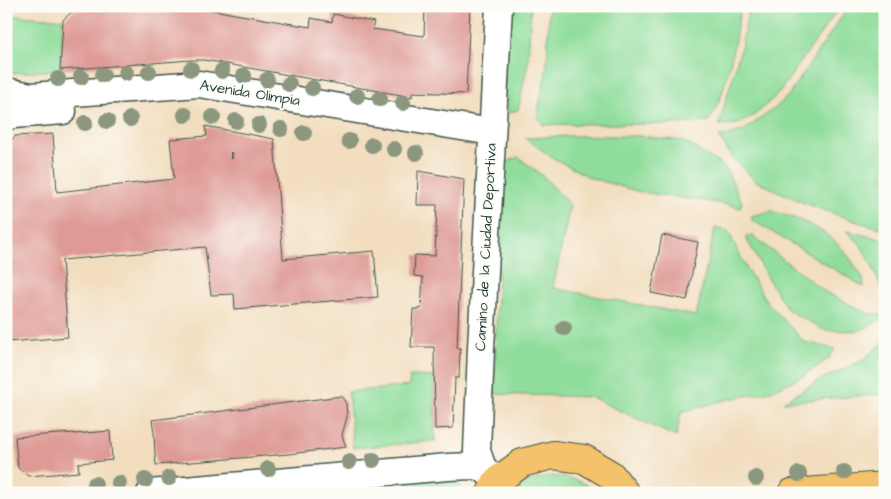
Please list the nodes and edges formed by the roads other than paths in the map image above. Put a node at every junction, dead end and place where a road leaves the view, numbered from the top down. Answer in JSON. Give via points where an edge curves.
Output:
{"nodes":[{"id":1,"x":499,"y":6,"type":"edge"},
{"id":2,"x":6,"y":91,"type":"edge"},
{"id":3,"x":6,"y":117,"type":"edge"},
{"id":4,"x":492,"y":141,"type":"junction"},
{"id":5,"x":490,"y":481,"type":"edge"},
{"id":6,"x":885,"y":486,"type":"edge"},
{"id":7,"x":150,"y":493,"type":"edge"},
{"id":8,"x":625,"y":493,"type":"edge"},
{"id":9,"x":792,"y":493,"type":"edge"}],
"edges":[{"from":1,"to":4,"type":"street","name":"Camino de la Ciudad Deportiva"},
{"from":2,"to":4,"type":"street","name":"Avenida Olimpia","via":[[31,96],[198,84]]},
{"from":3,"to":4,"type":"street","name":"Avenida Olimpia","via":[[195,101]]},
{"from":4,"to":5,"type":"street","name":"Camino de la Ciudad Deportiva","via":[[477,451]]},
{"from":5,"to":7,"type":"street","via":[[472,466]]},
{"from":5,"to":8,"type":"main road","via":[[522,463],[553,455],[584,459],[612,475]]},
{"from":6,"to":9,"type":"main road"}]}
